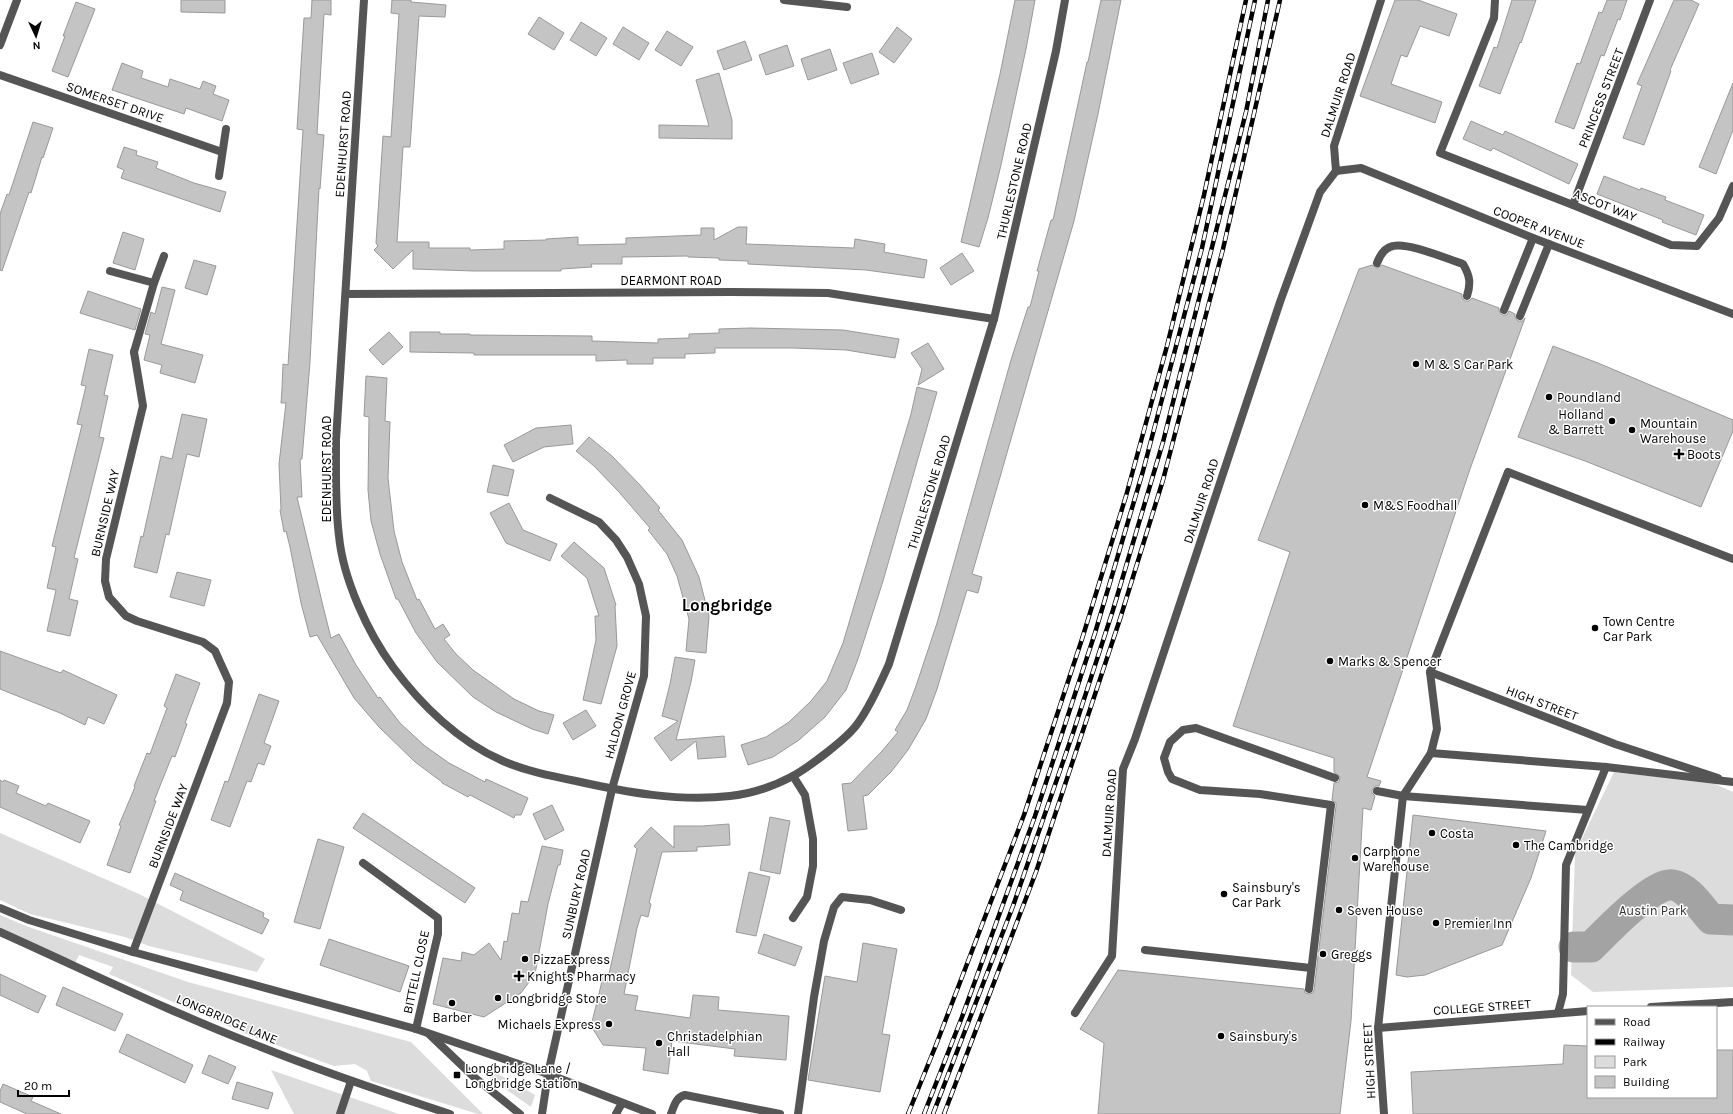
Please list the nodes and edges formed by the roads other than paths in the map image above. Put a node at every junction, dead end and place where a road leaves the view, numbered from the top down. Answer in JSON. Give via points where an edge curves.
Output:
{"nodes":[{"id":1,"x":17,"y":0,"type":"edge"},
{"id":2,"x":364,"y":0,"type":"edge"},
{"id":3,"x":784,"y":0,"type":"edge"},
{"id":4,"x":1065,"y":0,"type":"edge"},
{"id":5,"x":1381,"y":0,"type":"edge"},
{"id":6,"x":1495,"y":0,"type":"edge"},
{"id":7,"x":1650,"y":0,"type":"edge"},
{"id":8,"x":847,"y":7,"type":"dead end"},
{"id":9,"x":0,"y":45,"type":"edge"},
{"id":10,"x":0,"y":75,"type":"edge"},
{"id":11,"x":226,"y":129,"type":"dead end"},
{"id":12,"x":222,"y":152,"type":"junction"},
{"id":13,"x":1336,"y":171,"type":"junction"},
{"id":14,"x":219,"y":176,"type":"dead end"},
{"id":15,"x":1733,"y":186,"type":"edge"},
{"id":16,"x":1573,"y":205,"type":"junction"},
{"id":17,"x":1533,"y":238,"type":"junction"},
{"id":18,"x":1548,"y":244,"type":"junction"},
{"id":19,"x":164,"y":256,"type":"dead end"},
{"id":20,"x":1377,"y":263,"type":"dead end"},
{"id":21,"x":110,"y":271,"type":"dead end"},
{"id":22,"x":154,"y":283,"type":"junction"},
{"id":23,"x":346,"y":294,"type":"junction"},
{"id":24,"x":1467,"y":296,"type":"dead end"},
{"id":25,"x":1504,"y":310,"type":"dead end"},
{"id":26,"x":1733,"y":314,"type":"edge"},
{"id":27,"x":1520,"y":316,"type":"dead end"},
{"id":28,"x":994,"y":319,"type":"junction"},
{"id":29,"x":550,"y":498,"type":"dead end"},
{"id":30,"x":1733,"y":559,"type":"edge"},
{"id":31,"x":1430,"y":672,"type":"junction"},
{"id":32,"x":1430,"y":753,"type":"junction"},
{"id":33,"x":1606,"y":766,"type":"junction"},
{"id":34,"x":793,"y":776,"type":"junction"},
{"id":35,"x":1335,"y":778,"type":"dead end"},
{"id":36,"x":1729,"y":781,"type":"edge"},
{"id":37,"x":612,"y":789,"type":"junction"},
{"id":38,"x":1377,"y":791,"type":"dead end"},
{"id":39,"x":1403,"y":796,"type":"junction"},
{"id":40,"x":1588,"y":810,"type":"junction"},
{"id":41,"x":363,"y":863,"type":"dead end"},
{"id":42,"x":0,"y":908,"type":"edge"},
{"id":43,"x":901,"y":910,"type":"dead end"},
{"id":44,"x":793,"y":918,"type":"dead end"},
{"id":45,"x":0,"y":932,"type":"edge"},
{"id":46,"x":1145,"y":950,"type":"dead end"},
{"id":47,"x":133,"y":952,"type":"junction"},
{"id":48,"x":1311,"y":968,"type":"junction"},
{"id":49,"x":1309,"y":989,"type":"dead end"},
{"id":50,"x":1733,"y":1002,"type":"edge"},
{"id":51,"x":1667,"y":1006,"type":"edge"},
{"id":52,"x":1587,"y":1011,"type":"edge"},
{"id":53,"x":1558,"y":1013,"type":"junction"},
{"id":54,"x":1074,"y":1014,"type":"dead end"},
{"id":55,"x":1378,"y":1028,"type":"junction"},
{"id":56,"x":416,"y":1029,"type":"junction"},
{"id":57,"x":429,"y":1034,"type":"junction"},
{"id":58,"x":548,"y":1074,"type":"junction"},
{"id":59,"x":351,"y":1081,"type":"junction"},
{"id":60,"x":622,"y":1103,"type":"junction"},
{"id":61,"x":340,"y":1114,"type":"edge"},
{"id":62,"x":450,"y":1114,"type":"edge"},
{"id":63,"x":520,"y":1114,"type":"edge"},
{"id":64,"x":542,"y":1114,"type":"edge"},
{"id":65,"x":616,"y":1114,"type":"edge"},
{"id":66,"x":652,"y":1114,"type":"edge"},
{"id":67,"x":671,"y":1114,"type":"edge"},
{"id":68,"x":780,"y":1114,"type":"edge"},
{"id":69,"x":798,"y":1114,"type":"edge"},
{"id":70,"x":1384,"y":1114,"type":"edge"}],
"edges":[{"from":1,"to":9,"type":"street"},
{"from":2,"to":23,"type":"street","name":"EDENHURST ROAD"},
{"from":3,"to":8,"type":"street"},
{"from":4,"to":28,"type":"street","name":"THURLESTONE ROAD","via":[[1056,51]]},
{"from":5,"to":13,"type":"street","name":"DALMUIR ROAD","via":[[1334,146]]},
{"from":6,"to":16,"type":"street","name":"ASCOT WAY","via":[[1494,18],[1440,153]]},
{"from":7,"to":16,"type":"street","name":"PRINCESS STREET"},
{"from":10,"to":12,"type":"street","name":"SOMERSET DRIVE"},
{"from":11,"to":12,"type":"street"},
{"from":12,"to":14,"type":"street"},
{"from":13,"to":17,"type":"street","name":"COOPER AVENUE","via":[[1361,168]]},
{"from":13,"to":54,"type":"street","name":"DALMUIR ROAD","via":[[1320,192],[1280,302],[1123,770],[1112,956]]},
{"from":15,"to":16,"type":"street","name":"ASCOT WAY","via":[[1719,218],[1697,246],[1671,245]]},
{"from":17,"to":18,"type":"street","name":"COOPER AVENUE"},
{"from":17,"to":25,"type":"street"},
{"from":18,"to":26,"type":"street","name":"COOPER AVENUE"},
{"from":18,"to":27,"type":"street"},
{"from":19,"to":22,"type":"street","name":"BURNSIDE WAY"},
{"from":20,"to":24,"type":"street","via":[[1381,253],[1392,246],[1404,245],[1463,264],[1469,275]]},
{"from":21,"to":22,"type":"street"},
{"from":22,"to":47,"type":"street","name":"BURNSIDE WAY","via":[[134,352],[142,406],[106,559],[105,581],[109,597],[126,616],[137,622],[203,642],[215,651],[229,682],[227,703]]},
{"from":23,"to":28,"type":"street","name":"DEARMONT ROAD","via":[[828,293]]},
{"from":23,"to":37,"type":"street","name":"EDENHURST ROAD","via":[[336,440],[336,499],[339,539],[354,595],[366,623],[392,666],[410,688],[462,737],[510,763],[541,774]]},
{"from":28,"to":34,"type":"street","name":"THURLESTONE ROAD","via":[[889,664],[857,726],[823,756]]},
{"from":29,"to":37,"type":"street","name":"HALDON GROVE","via":[[599,522],[616,540],[639,584],[646,616],[644,676]]},
{"from":30,"to":31,"type":"street","via":[[1508,472]]},
{"from":31,"to":32,"type":"street","name":"HIGH STREET","via":[[1437,729]]},
{"from":31,"to":36,"type":"street","name":"HIGH STREET","via":[[1615,744]]},
{"from":32,"to":33,"type":"street","name":"HIGH STREET"},
{"from":32,"to":39,"type":"street","name":"HIGH STREET"},
{"from":33,"to":36,"type":"street","name":"HIGH STREET"},
{"from":33,"to":40,"type":"street"},
{"from":34,"to":37,"type":"street","name":"THURLESTONE ROAD","via":[[752,792],[730,796],[685,798]]},
{"from":34,"to":44,"type":"street","via":[[805,795],[813,839],[813,866],[806,897]]},
{"from":35,"to":48,"type":"street","via":[[1196,728],[1183,730],[1170,742],[1164,758],[1172,779],[1200,790],[1260,794],[1331,805]]},
{"from":37,"to":58,"type":"street","name":"SUNBURY ROAD"},
{"from":38,"to":39,"type":"street"},
{"from":39,"to":40,"type":"street"},
{"from":39,"to":55,"type":"street","name":"HIGH STREET"},
{"from":40,"to":53,"type":"street","via":[[1566,865],[1564,994]]},
{"from":41,"to":56,"type":"street","name":"BITTELL CLOSE","via":[[438,918],[438,934]]},
{"from":42,"to":47,"type":"street","via":[[29,920]]},
{"from":43,"to":69,"type":"street","via":[[870,900],[842,897],[834,907],[824,941],[815,990]]},
{"from":45,"to":59,"type":"street","name":"LONGBRIDGE LANE","via":[[260,1047]]},
{"from":46,"to":48,"type":"street"},
{"from":47,"to":56,"type":"street"},
{"from":48,"to":49,"type":"street"},
{"from":50,"to":51,"type":"street"},
{"from":52,"to":53,"type":"street","name":"COLLEGE STREET"},
{"from":53,"to":55,"type":"street","name":"COLLEGE STREET"},
{"from":55,"to":70,"type":"street","name":"HIGH STREET"},
{"from":56,"to":57,"type":"street"},
{"from":57,"to":58,"type":"street"},
{"from":57,"to":63,"type":"street","via":[[474,1077]]},
{"from":58,"to":60,"type":"street"},
{"from":58,"to":64,"type":"street"},
{"from":59,"to":61,"type":"street"},
{"from":59,"to":62,"type":"street","name":"LONGBRIDGE LANE"},
{"from":60,"to":65,"type":"street"},
{"from":60,"to":66,"type":"street"},
{"from":67,"to":68,"type":"street","via":[[677,1100],[685,1095]]}]}
